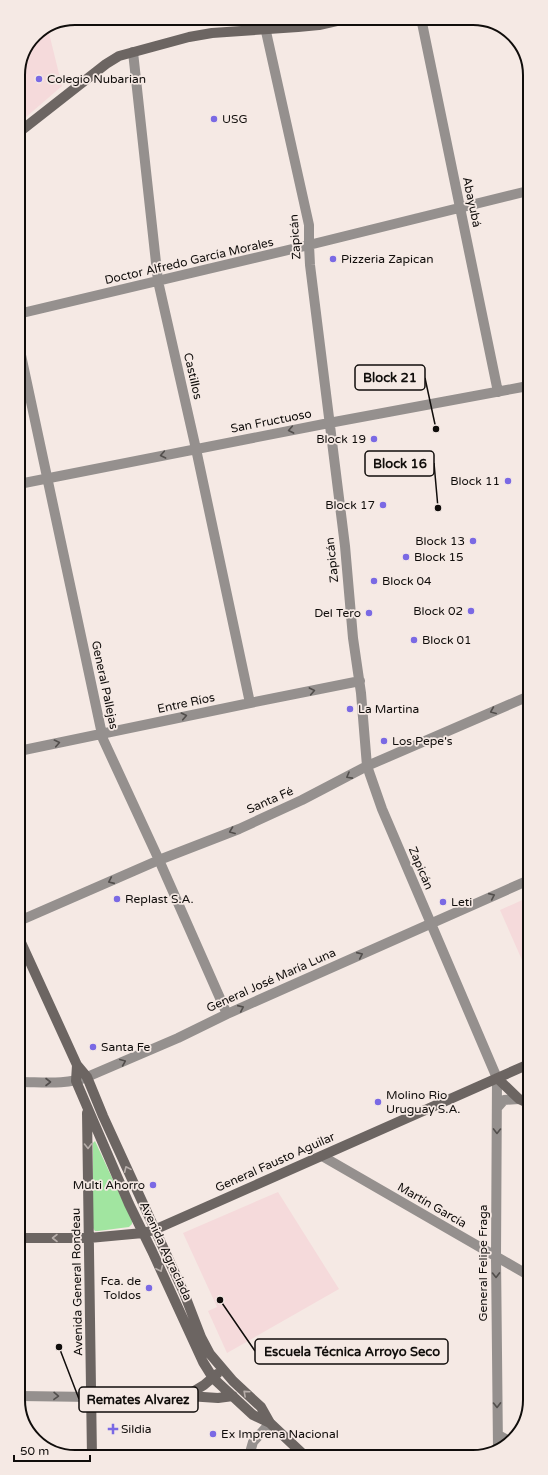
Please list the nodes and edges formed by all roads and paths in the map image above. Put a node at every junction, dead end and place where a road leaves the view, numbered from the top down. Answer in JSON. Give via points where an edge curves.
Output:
{"nodes":[{"id":1,"x":265,"y":25,"type":"edge"},
{"id":2,"x":319,"y":25,"type":"edge"},
{"id":3,"x":423,"y":25,"type":"edge"},
{"id":4,"x":266,"y":30,"type":"junction"},
{"id":5,"x":133,"y":52,"type":"junction"},
{"id":6,"x":25,"y":128,"type":"edge"},
{"id":7,"x":523,"y":192,"type":"edge"},
{"id":8,"x":460,"y":208,"type":"junction"},
{"id":9,"x":308,"y":246,"type":"junction"},
{"id":10,"x":158,"y":281,"type":"junction"},
{"id":11,"x":25,"y":312,"type":"edge"},
{"id":12,"x":25,"y":373,"type":"edge"},
{"id":13,"x":523,"y":387,"type":"edge"},
{"id":14,"x":498,"y":392,"type":"junction"},
{"id":15,"x":329,"y":423,"type":"junction"},
{"id":16,"x":196,"y":449,"type":"junction"},
{"id":17,"x":48,"y":478,"type":"junction"},
{"id":18,"x":25,"y":483,"type":"edge"},
{"id":19,"x":360,"y":681,"type":"junction"},
{"id":20,"x":523,"y":699,"type":"edge"},
{"id":21,"x":250,"y":703,"type":"junction"},
{"id":22,"x":102,"y":734,"type":"junction"},
{"id":23,"x":25,"y":750,"type":"edge"},
{"id":24,"x":367,"y":766,"type":"junction"},
{"id":25,"x":160,"y":860,"type":"junction"},
{"id":26,"x":523,"y":883,"type":"edge"},
{"id":27,"x":25,"y":918,"type":"edge"},
{"id":28,"x":430,"y":923,"type":"junction"},
{"id":29,"x":25,"y":951,"type":"edge"},
{"id":30,"x":228,"y":1014,"type":"junction"},
{"id":31,"x":77,"y":1065,"type":"junction"},
{"id":32,"x":523,"y":1067,"type":"edge"},
{"id":33,"x":87,"y":1077,"type":"junction"},
{"id":34,"x":497,"y":1078,"type":"junction"},
{"id":35,"x":76,"y":1081,"type":"junction"},
{"id":36,"x":25,"y":1082,"type":"edge"},
{"id":37,"x":519,"y":1099,"type":"junction"},
{"id":38,"x":523,"y":1101,"type":"edge"},
{"id":39,"x":87,"y":1106,"type":"junction"},
{"id":40,"x":497,"y":1108,"type":"junction"},
{"id":41,"x":322,"y":1156,"type":"junction"},
{"id":42,"x":154,"y":1230,"type":"junction"},
{"id":43,"x":143,"y":1234,"type":"junction"},
{"id":44,"x":25,"y":1238,"type":"edge"},
{"id":45,"x":89,"y":1238,"type":"junction"},
{"id":46,"x":496,"y":1257,"type":"junction"},
{"id":47,"x":523,"y":1272,"type":"edge"},
{"id":48,"x":222,"y":1370,"type":"junction"},
{"id":49,"x":213,"y":1378,"type":"junction"},
{"id":50,"x":25,"y":1396,"type":"edge"},
{"id":51,"x":186,"y":1396,"type":"junction"},
{"id":52,"x":233,"y":1396,"type":"junction"},
{"id":53,"x":92,"y":1397,"type":"junction"},
{"id":54,"x":270,"y":1423,"type":"junction"},
{"id":55,"x":498,"y":1435,"type":"junction"},
{"id":56,"x":504,"y":1439,"type":"edge"},
{"id":57,"x":498,"y":1444,"type":"edge"},
{"id":58,"x":92,"y":1450,"type":"edge"},
{"id":59,"x":251,"y":1450,"type":"edge"},
{"id":60,"x":299,"y":1450,"type":"edge"}],
"edges":[{"from":1,"to":4,"type":"street","name":"Zapicán"},
{"from":2,"to":4,"type":"street"},
{"from":3,"to":8,"type":"street","name":"Abayubá"},
{"from":4,"to":5,"type":"street","via":[[212,33]]},
{"from":4,"to":9,"type":"street","name":"Zapicán","via":[[310,225]]},
{"from":5,"to":6,"type":"street","via":[[119,56],[106,64]]},
{"from":5,"to":10,"type":"street","name":"Castillos"},
{"from":7,"to":8,"type":"street","name":"Doctor Alfredo García Morales"},
{"from":8,"to":9,"type":"street","name":"Doctor Alfredo García Morales"},
{"from":8,"to":14,"type":"street","name":"Abayubá"},
{"from":9,"to":10,"type":"street","name":"Doctor Alfredo García Morales"},
{"from":9,"to":15,"type":"street","name":"Zapicán"},
{"from":10,"to":11,"type":"street","name":"Doctor Alfredo García Morales"},
{"from":10,"to":16,"type":"street","name":"Castillos"},
{"from":12,"to":17,"type":"street","name":"General Pallejas"},
{"from":13,"to":14,"type":"street","name":"San Fructuoso"},
{"from":14,"to":15,"type":"street","name":"San Fructuoso"},
{"from":15,"to":16,"type":"street","name":"San Fructuoso","one_way":true},
{"from":15,"to":19,"type":"street","name":"Zapicán"},
{"from":16,"to":17,"type":"street","name":"San Fructuoso","one_way":true},
{"from":16,"to":21,"type":"street","name":"Castillos"},
{"from":17,"to":18,"type":"street","name":"San Fructuoso"},
{"from":17,"to":22,"type":"street","name":"General Pallejas"},
{"from":21,"to":19,"type":"street","name":"Entre Ríos","one_way":true},
{"from":19,"to":24,"type":"street","name":"Zapicán"},
{"from":20,"to":24,"type":"street","name":"Santa Fé","one_way":true},
{"from":22,"to":21,"type":"street","name":"Entre Ríos","one_way":true},
{"from":23,"to":22,"type":"street","name":"Entre Ríos","one_way":true},
{"from":22,"to":25,"type":"street","name":"General Pallejas"},
{"from":24,"to":25,"type":"street","name":"Santa Fé","one_way":true,"via":[[302,800]]},
{"from":24,"to":28,"type":"street","name":"Zapicán","via":[[382,809]]},
{"from":25,"to":27,"type":"street","name":"Santa Fé","one_way":true},
{"from":25,"to":30,"type":"street","name":"General Pallejas"},
{"from":28,"to":26,"type":"street","name":"General José María Luna","one_way":true},
{"from":30,"to":28,"type":"street","name":"General José María Luna","one_way":true},
{"from":28,"to":34,"type":"street","name":"Zapicán"},
{"from":29,"to":31,"type":"street","name":"Avenida Agraciada"},
{"from":33,"to":30,"type":"street","name":"General José María Luna","one_way":true},
{"from":31,"to":33,"type":"street","name":"Avenida Agraciada"},
{"from":31,"to":35,"type":"street","name":"Avenida Agraciada"},
{"from":32,"to":34,"type":"street","name":"General Fausto Aguilar"},
{"from":33,"to":35,"type":"street","name":"General José María Luna"},
{"from":42,"to":33,"type":"street","name":"Avenida Agraciada","one_way":true},
{"from":34,"to":37,"type":"street"},
{"from":34,"to":40,"type":"street","name":"General Felipe Fraga"},
{"from":34,"to":41,"type":"street","name":"General Fausto Aguilar"},
{"from":36,"to":35,"type":"street","name":"General José María Luna","one_way":true},
{"from":35,"to":39,"type":"street","name":"Avenida Agraciada"},
{"from":37,"to":38,"type":"street"},
{"from":37,"to":40,"type":"street","via":[[504,1100]]},
{"from":39,"to":43,"type":"street","name":"Avenida Agraciada"},
{"from":39,"to":45,"type":"street","name":"Avenida General Rondeau","one_way":true},
{"from":40,"to":46,"type":"street","name":"General Felipe Fraga","one_way":true},
{"from":41,"to":42,"type":"street","name":"General Fausto Aguilar"},
{"from":41,"to":46,"type":"street","name":"Martín García"},
{"from":42,"to":43,"type":"street","name":"General Fausto Aguilar"},
{"from":42,"to":48,"type":"street","name":"Avenida Agraciada","via":[[184,1293],[201,1337]]},
{"from":43,"to":45,"type":"street","name":"General Fausto Aguilar"},
{"from":43,"to":49,"type":"street","name":"Avenida Agraciada","one_way":true,"via":[[202,1362]]},
{"from":45,"to":44,"type":"street","name":"General Fausto Aguilar","one_way":true},
{"from":45,"to":53,"type":"street","name":"Avenida General Rondeau"},
{"from":46,"to":47,"type":"street","name":"Martín García"},
{"from":46,"to":55,"type":"street","name":"General Felipe Fraga","one_way":true},
{"from":48,"to":49,"type":"street"},
{"from":54,"to":48,"type":"street","name":"Avenida Agraciada","one_way":true,"via":[[261,1407]]},
{"from":49,"to":51,"type":"street"},
{"from":49,"to":52,"type":"street","name":"Avenida Agraciada"},
{"from":50,"to":53,"type":"street","one_way":true},
{"from":51,"to":52,"type":"street"},
{"from":51,"to":53,"type":"street"},
{"from":52,"to":54,"type":"street","name":"Avenida Agraciada","via":[[253,1414]]},
{"from":53,"to":58,"type":"street","name":"Avenida General Rondeau"},
{"from":54,"to":59,"type":"street","via":[[253,1442]]},
{"from":54,"to":60,"type":"street","name":"Avenida Agraciada"},
{"from":55,"to":56,"type":"street"},
{"from":55,"to":57,"type":"street","name":"General Felipe Fraga"}]}
